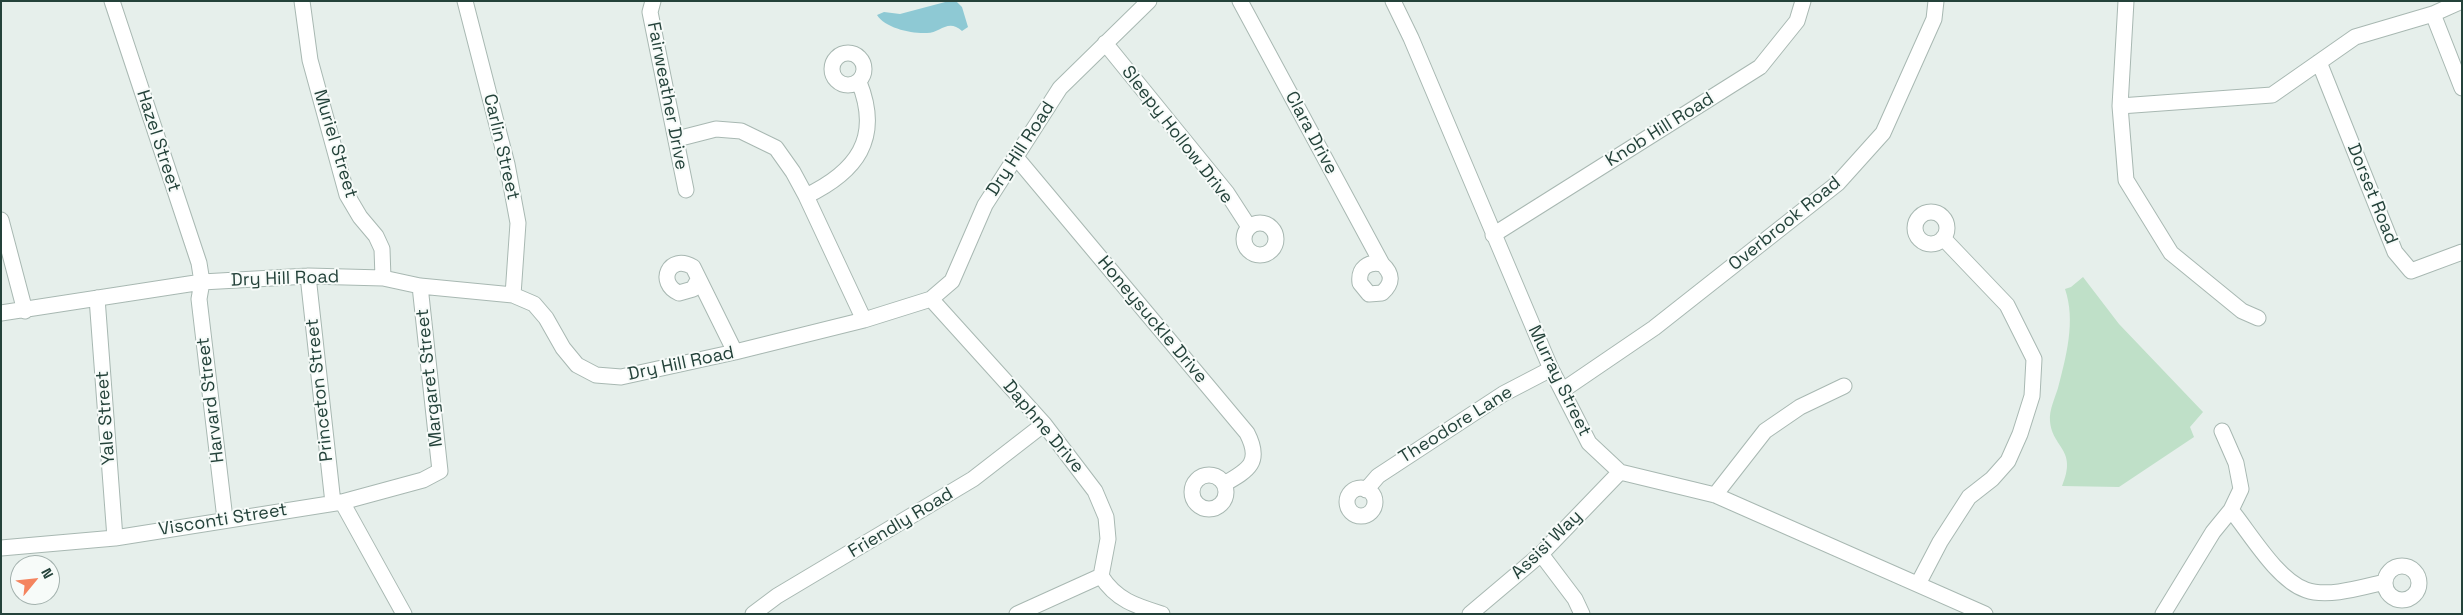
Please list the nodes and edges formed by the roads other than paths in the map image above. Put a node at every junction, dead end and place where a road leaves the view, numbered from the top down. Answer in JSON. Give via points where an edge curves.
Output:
{"nodes":[{"id":1,"x":112,"y":1,"type":"edge"},
{"id":2,"x":302,"y":1,"type":"edge"},
{"id":3,"x":466,"y":1,"type":"edge"},
{"id":4,"x":653,"y":1,"type":"edge"},
{"id":5,"x":1149,"y":1,"type":"edge"},
{"id":6,"x":1240,"y":1,"type":"edge"},
{"id":7,"x":1393,"y":1,"type":"edge"},
{"id":8,"x":1804,"y":1,"type":"edge"},
{"id":9,"x":1936,"y":1,"type":"edge"},
{"id":10,"x":2126,"y":1,"type":"edge"},
{"id":11,"x":2462,"y":2,"type":"edge"},
{"id":12,"x":2433,"y":14,"type":"junction"},
{"id":13,"x":1105,"y":43,"type":"junction"},
{"id":14,"x":2318,"y":62,"type":"junction"},
{"id":15,"x":859,"y":82,"type":"dead end"},
{"id":16,"x":2462,"y":88,"type":"edge"},
{"id":17,"x":2120,"y":106,"type":"junction"},
{"id":18,"x":677,"y":139,"type":"junction"},
{"id":19,"x":1015,"y":156,"type":"junction"},
{"id":20,"x":686,"y":190,"type":"dead end"},
{"id":21,"x":806,"y":196,"type":"junction"},
{"id":22,"x":1,"y":220,"type":"edge"},
{"id":23,"x":1249,"y":227,"type":"dead end"},
{"id":24,"x":1493,"y":235,"type":"junction"},
{"id":25,"x":1942,"y":238,"type":"dead end"},
{"id":26,"x":2462,"y":252,"type":"edge"},
{"id":27,"x":1382,"y":264,"type":"dead end"},
{"id":28,"x":308,"y":276,"type":"junction"},
{"id":29,"x":384,"y":278,"type":"junction"},
{"id":30,"x":698,"y":280,"type":"dead end"},
{"id":31,"x":202,"y":282,"type":"junction"},
{"id":32,"x":420,"y":286,"type":"junction"},
{"id":33,"x":513,"y":295,"type":"junction"},
{"id":34,"x":97,"y":298,"type":"junction"},
{"id":35,"x":931,"y":299,"type":"junction"},
{"id":36,"x":25,"y":311,"type":"junction"},
{"id":37,"x":1,"y":313,"type":"edge"},
{"id":38,"x":2258,"y":318,"type":"dead end"},
{"id":39,"x":864,"y":320,"type":"junction"},
{"id":40,"x":735,"y":352,"type":"junction"},
{"id":41,"x":1551,"y":369,"type":"junction"},
{"id":42,"x":1844,"y":386,"type":"dead end"},
{"id":43,"x":1563,"y":390,"type":"junction"},
{"id":44,"x":1044,"y":424,"type":"junction"},
{"id":45,"x":2222,"y":431,"type":"dead end"},
{"id":46,"x":440,"y":471,"type":"joint"},
{"id":47,"x":1620,"y":472,"type":"junction"},
{"id":48,"x":1224,"y":484,"type":"dead end"},
{"id":49,"x":1366,"y":490,"type":"dead end"},
{"id":50,"x":1715,"y":494,"type":"junction"},
{"id":51,"x":338,"y":502,"type":"junction"},
{"id":52,"x":2231,"y":510,"type":"junction"},
{"id":53,"x":225,"y":519,"type":"junction"},
{"id":54,"x":115,"y":538,"type":"junction"},
{"id":55,"x":1,"y":548,"type":"edge"},
{"id":56,"x":1541,"y":554,"type":"junction"},
{"id":57,"x":1102,"y":576,"type":"junction"},
{"id":58,"x":2385,"y":582,"type":"dead end"},
{"id":59,"x":1918,"y":584,"type":"junction"},
{"id":60,"x":404,"y":614,"type":"edge"},
{"id":61,"x":753,"y":614,"type":"edge"},
{"id":62,"x":1017,"y":614,"type":"edge"},
{"id":63,"x":1162,"y":614,"type":"edge"},
{"id":64,"x":1470,"y":614,"type":"edge"},
{"id":65,"x":1582,"y":614,"type":"edge"},
{"id":66,"x":1985,"y":614,"type":"edge"},
{"id":67,"x":2163,"y":614,"type":"edge"}],
"edges":[{"from":1,"to":31,"type":"street","name":"Hazel Street","via":[[199,263]]},
{"from":2,"to":29,"type":"street","name":"Muriel Street","via":[[310,60],[347,195],[382,249]]},
{"from":3,"to":33,"type":"street","name":"Carlin Street","via":[[507,164],[518,223]]},
{"from":4,"to":18,"type":"street","name":"Fairweather Drive","via":[[650,12]]},
{"from":5,"to":13,"type":"street","name":"Dry Hill Road"},
{"from":6,"to":27,"type":"street","name":"Clara Drive"},
{"from":7,"to":24,"type":"street","name":"Murray Street"},
{"from":8,"to":24,"type":"street","name":"Knob Hill Road","via":[[1796,21],[1760,67]]},
{"from":9,"to":43,"type":"street","name":"Overbrook Road","via":[[1934,19],[1883,133],[1838,183],[1654,328]]},
{"from":10,"to":17,"type":"street"},
{"from":11,"to":12,"type":"street"},
{"from":12,"to":14,"type":"street","via":[[2355,37]]},
{"from":12,"to":16,"type":"street"},
{"from":13,"to":19,"type":"street","name":"Dry Hill Road","via":[[1060,88]]},
{"from":13,"to":23,"type":"street","name":"Sleepy Hollow Drive","via":[[1227,193]]},
{"from":14,"to":17,"type":"street","via":[[2272,95]]},
{"from":14,"to":26,"type":"street","name":"Dorset Road","via":[[2395,252],[2411,271]]},
{"from":15,"to":21,"type":"street","via":[[868,116],[862,147],[845,172],[828,186]]},
{"from":17,"to":38,"type":"street","via":[[2126,180],[2171,253],[2242,311]]},
{"from":18,"to":20,"type":"street","name":"Fairweather Drive"},
{"from":18,"to":21,"type":"street","via":[[716,129],[741,131],[762,139],[776,148]]},
{"from":19,"to":35,"type":"street","name":"Dry Hill Road","via":[[985,205],[952,280]]},
{"from":19,"to":48,"type":"street","name":"Honeysuckle Drive","via":[[1247,433],[1254,453],[1251,465],[1245,473]]},
{"from":21,"to":39,"type":"street"},
{"from":22,"to":36,"type":"street"},
{"from":24,"to":41,"type":"street","name":"Murray Street"},
{"from":25,"to":59,"type":"street","via":[[2007,305],[2034,360],[2032,396],[2008,461],[1992,479],[1969,496]]},
{"from":28,"to":29,"type":"street","name":"Dry Hill Road"},
{"from":28,"to":31,"type":"street","name":"Dry Hill Road"},
{"from":28,"to":51,"type":"street","name":"Princeton Street"},
{"from":29,"to":32,"type":"street","name":"Dry Hill Road"},
{"from":30,"to":40,"type":"street"},
{"from":31,"to":34,"type":"street","name":"Dry Hill Road"},
{"from":31,"to":53,"type":"street","name":"Harvard Street","via":[[199,299]]},
{"from":32,"to":33,"type":"street","name":"Dry Hill Road"},
{"from":32,"to":46,"type":"street","name":"Margaret Street"},
{"from":33,"to":40,"type":"street","name":"Dry Hill Road","via":[[534,304],[563,348],[577,364],[596,375],[621,377]]},
{"from":34,"to":36,"type":"street","name":"Dry Hill Road"},
{"from":34,"to":54,"type":"street","name":"Yale Street"},
{"from":35,"to":39,"type":"street","name":"Dry Hill Road"},
{"from":35,"to":44,"type":"street","name":"Daphne Drive"},
{"from":36,"to":37,"type":"street","name":"Dry Hill Road"},
{"from":39,"to":40,"type":"street","name":"Dry Hill Road"},
{"from":41,"to":43,"type":"street","name":"Murray Street"},
{"from":41,"to":49,"type":"street","name":"Theodore Lane","via":[[1502,394],[1378,476]]},
{"from":42,"to":50,"type":"street","via":[[1800,407],[1765,432]]},
{"from":43,"to":47,"type":"street","name":"Murray Street","via":[[1589,443]]},
{"from":44,"to":57,"type":"street","name":"Daphne Drive","via":[[1095,491],[1106,517],[1108,539]]},
{"from":44,"to":61,"type":"street","name":"Friendly Road","via":[[973,479],[777,596]]},
{"from":45,"to":52,"type":"street","via":[[2236,463],[2242,489]]},
{"from":46,"to":51,"type":"street","name":"Visconti Street","via":[[423,480]]},
{"from":47,"to":50,"type":"street"},
{"from":47,"to":56,"type":"street","name":"Assisi Way"},
{"from":50,"to":59,"type":"street"},
{"from":51,"to":53,"type":"street","name":"Visconti Street"},
{"from":51,"to":60,"type":"street"},
{"from":52,"to":58,"type":"street","via":[[2281,573],[2306,590],[2336,592]]},
{"from":52,"to":67,"type":"street","via":[[2213,532]]},
{"from":53,"to":54,"type":"street","name":"Visconti Street"},
{"from":54,"to":55,"type":"street","name":"Visconti Street"},
{"from":56,"to":64,"type":"street","name":"Assisi Way"},
{"from":56,"to":65,"type":"street","via":[[1576,599]]},
{"from":57,"to":62,"type":"street"},
{"from":57,"to":63,"type":"street","via":[[1111,591],[1133,605]]},
{"from":59,"to":66,"type":"street"}]}
